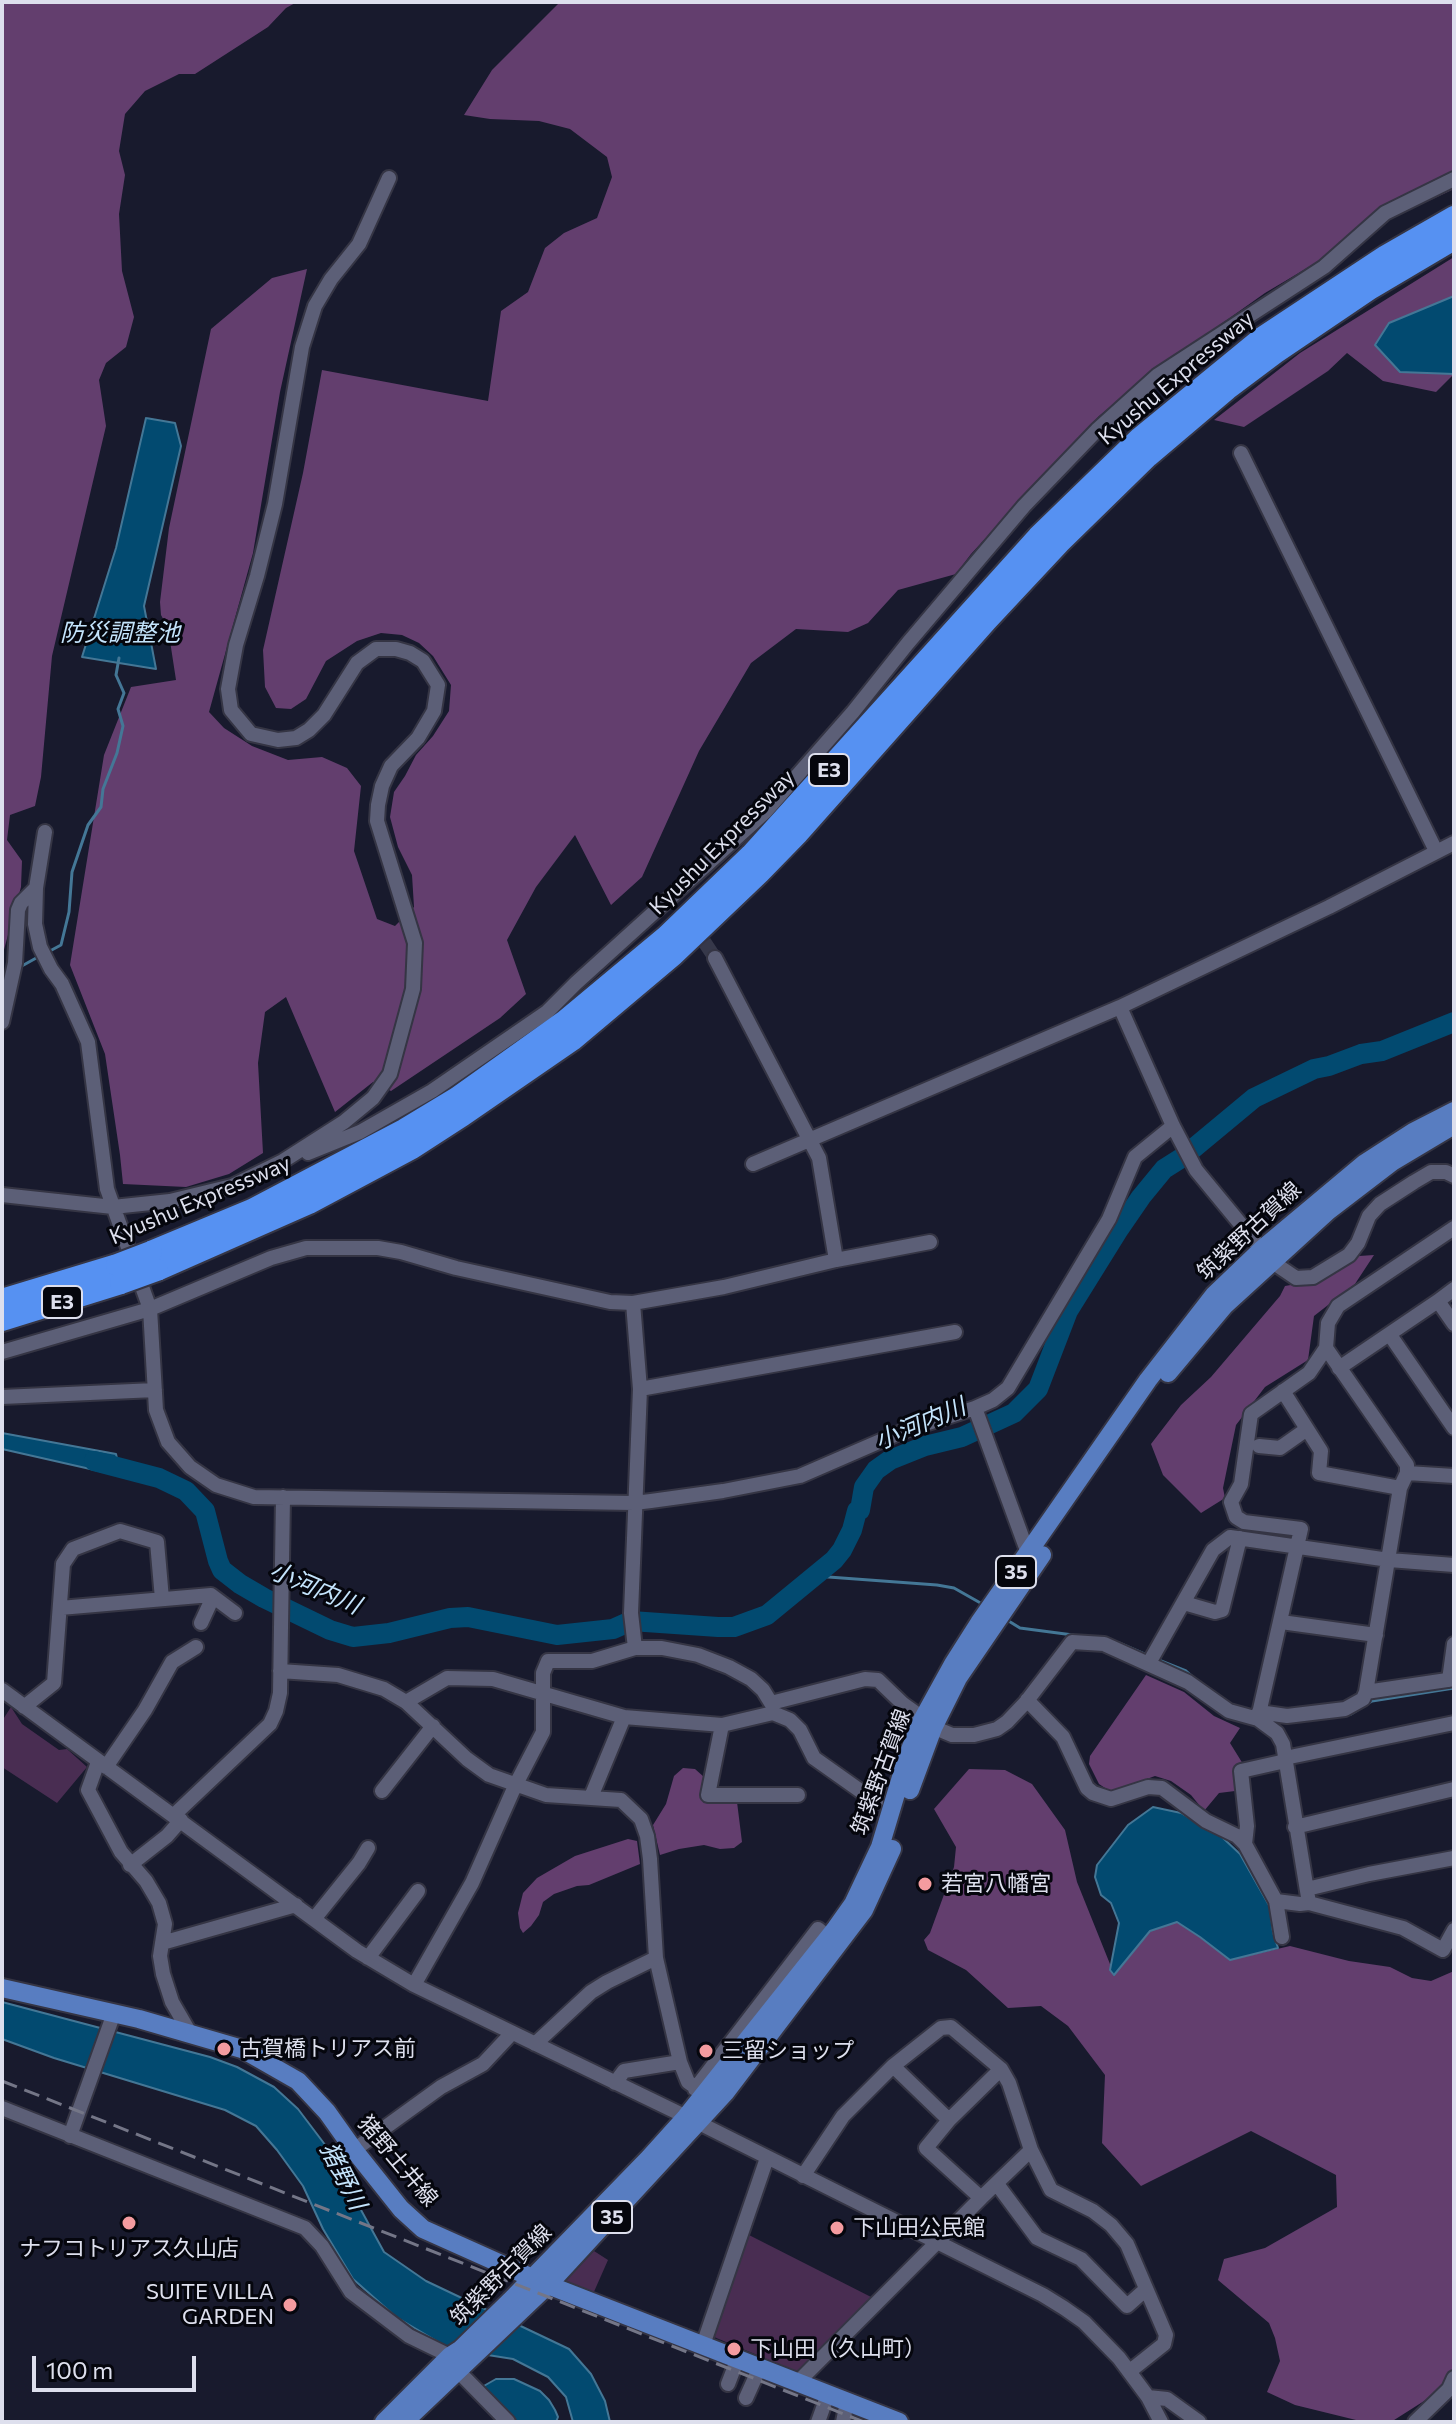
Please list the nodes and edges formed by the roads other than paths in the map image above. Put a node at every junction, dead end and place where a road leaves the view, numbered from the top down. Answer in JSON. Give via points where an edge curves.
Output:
{"nodes":[{"id":1,"x":389,"y":178,"type":"dead end"},
{"id":2,"x":1454,"y":179,"type":"edge"},
{"id":3,"x":1454,"y":217,"type":"edge"},
{"id":4,"x":1454,"y":239,"type":"edge"},
{"id":5,"x":1241,"y":453,"type":"dead end"},
{"id":6,"x":45,"y":832,"type":"dead end"},
{"id":7,"x":1454,"y":843,"type":"edge"},
{"id":8,"x":1436,"y":851,"type":"junction"},
{"id":9,"x":36,"y":888,"type":"junction"},
{"id":10,"x":715,"y":958,"type":"tunnel mouth"},
{"id":11,"x":1120,"y":1007,"type":"junction"},
{"id":12,"x":2,"y":1022,"type":"edge"},
{"id":13,"x":1454,"y":1111,"type":"edge"},
{"id":14,"x":1454,"y":1125,"type":"edge"},
{"id":15,"x":1175,"y":1131,"type":"junction"},
{"id":16,"x":809,"y":1139,"type":"junction"},
{"id":17,"x":283,"y":1161,"type":"junction"},
{"id":18,"x":753,"y":1164,"type":"dead end"},
{"id":19,"x":1454,"y":1176,"type":"edge"},
{"id":20,"x":2,"y":1195,"type":"edge"},
{"id":21,"x":113,"y":1207,"type":"junction"},
{"id":22,"x":1454,"y":1228,"type":"edge"},
{"id":23,"x":930,"y":1242,"type":"dead end"},
{"id":24,"x":1266,"y":1256,"type":"junction"},
{"id":25,"x":836,"y":1260,"type":"junction"},
{"id":26,"x":154,"y":1261,"type":"junction"},
{"id":27,"x":119,"y":1274,"type":"junction"},
{"id":28,"x":1454,"y":1289,"type":"edge"},
{"id":29,"x":2,"y":1300,"type":"edge"},
{"id":30,"x":1438,"y":1301,"type":"junction"},
{"id":31,"x":633,"y":1303,"type":"junction"},
{"id":32,"x":150,"y":1309,"type":"junction"},
{"id":33,"x":2,"y":1320,"type":"edge"},
{"id":34,"x":1454,"y":1324,"type":"edge"},
{"id":35,"x":955,"y":1332,"type":"dead end"},
{"id":36,"x":1390,"y":1335,"type":"junction"},
{"id":37,"x":1326,"y":1348,"type":"junction"},
{"id":38,"x":2,"y":1352,"type":"edge"},
{"id":39,"x":1339,"y":1368,"type":"junction"},
{"id":40,"x":640,"y":1389,"type":"junction"},
{"id":41,"x":155,"y":1390,"type":"junction"},
{"id":42,"x":1283,"y":1391,"type":"junction"},
{"id":43,"x":2,"y":1397,"type":"edge"},
{"id":44,"x":978,"y":1412,"type":"junction"},
{"id":45,"x":1454,"y":1428,"type":"edge"},
{"id":46,"x":1307,"y":1429,"type":"junction"},
{"id":47,"x":1259,"y":1446,"type":"dead end"},
{"id":48,"x":1407,"y":1473,"type":"junction"},
{"id":49,"x":1454,"y":1476,"type":"edge"},
{"id":50,"x":1400,"y":1488,"type":"junction"},
{"id":51,"x":283,"y":1497,"type":"junction"},
{"id":52,"x":634,"y":1503,"type":"junction"},
{"id":53,"x":1240,"y":1538,"type":"junction"},
{"id":54,"x":1299,"y":1546,"type":"junction"},
{"id":55,"x":1031,"y":1550,"type":"junction"},
{"id":56,"x":1389,"y":1560,"type":"junction"},
{"id":57,"x":1454,"y":1565,"type":"edge"},
{"id":58,"x":213,"y":1597,"type":"junction"},
{"id":59,"x":162,"y":1599,"type":"junction"},
{"id":60,"x":1184,"y":1603,"type":"junction"},
{"id":61,"x":60,"y":1608,"type":"junction"},
{"id":62,"x":235,"y":1613,"type":"dead end"},
{"id":63,"x":1281,"y":1622,"type":"junction"},
{"id":64,"x":201,"y":1623,"type":"dead end"},
{"id":65,"x":1376,"y":1635,"type":"junction"},
{"id":66,"x":1454,"y":1644,"type":"edge"},
{"id":67,"x":635,"y":1645,"type":"junction"},
{"id":68,"x":196,"y":1647,"type":"dead end"},
{"id":69,"x":1149,"y":1663,"type":"junction"},
{"id":70,"x":280,"y":1671,"type":"junction"},
{"id":71,"x":1452,"y":1680,"type":"edge"},
{"id":72,"x":2,"y":1690,"type":"edge"},
{"id":73,"x":1366,"y":1692,"type":"junction"},
{"id":74,"x":543,"y":1693,"type":"junction"},
{"id":75,"x":1027,"y":1700,"type":"junction"},
{"id":76,"x":406,"y":1702,"type":"junction"},
{"id":77,"x":24,"y":1707,"type":"junction"},
{"id":78,"x":772,"y":1708,"type":"junction"},
{"id":79,"x":1258,"y":1715,"type":"junction"},
{"id":80,"x":624,"y":1717,"type":"junction"},
{"id":81,"x":1454,"y":1723,"type":"edge"},
{"id":82,"x":722,"y":1725,"type":"junction"},
{"id":83,"x":927,"y":1725,"type":"junction"},
{"id":84,"x":433,"y":1726,"type":"junction"},
{"id":85,"x":1285,"y":1758,"type":"junction"},
{"id":86,"x":102,"y":1764,"type":"junction"},
{"id":87,"x":515,"y":1786,"type":"junction"},
{"id":88,"x":1454,"y":1789,"type":"edge"},
{"id":89,"x":382,"y":1791,"type":"dead end"},
{"id":90,"x":798,"y":1795,"type":"dead end"},
{"id":91,"x":591,"y":1797,"type":"junction"},
{"id":92,"x":876,"y":1802,"type":"dead end"},
{"id":93,"x":177,"y":1818,"type":"junction"},
{"id":94,"x":1295,"y":1827,"type":"junction"},
{"id":95,"x":1245,"y":1844,"type":"junction"},
{"id":96,"x":368,"y":1848,"type":"dead end"},
{"id":97,"x":1454,"y":1858,"type":"edge"},
{"id":98,"x":130,"y":1865,"type":"junction"},
{"id":99,"x":418,"y":1891,"type":"dead end"},
{"id":100,"x":1308,"y":1896,"type":"junction"},
{"id":101,"x":1276,"y":1901,"type":"junction"},
{"id":102,"x":296,"y":1905,"type":"junction"},
{"id":103,"x":314,"y":1919,"type":"junction"},
{"id":104,"x":1454,"y":1930,"type":"edge"},
{"id":105,"x":1282,"y":1937,"type":"dead end"},
{"id":106,"x":162,"y":1943,"type":"junction"},
{"id":107,"x":368,"y":1958,"type":"junction"},
{"id":108,"x":656,"y":1958,"type":"junction"},
{"id":109,"x":414,"y":1985,"type":"junction"},
{"id":110,"x":2,"y":1988,"type":"edge"},
{"id":111,"x":112,"y":2020,"type":"junction"},
{"id":112,"x":190,"y":2033,"type":"junction"},
{"id":113,"x":512,"y":2033,"type":"junction"},
{"id":114,"x":535,"y":2044,"type":"junction"},
{"id":115,"x":680,"y":2062,"type":"junction"},
{"id":116,"x":893,"y":2066,"type":"junction"},
{"id":117,"x":1001,"y":2069,"type":"junction"},
{"id":118,"x":615,"y":2083,"type":"junction"},
{"id":119,"x":700,"y":2091,"type":"junction"},
{"id":120,"x":2,"y":2108,"type":"edge"},
{"id":121,"x":692,"y":2120,"type":"junction"},
{"id":122,"x":949,"y":2120,"type":"junction"},
{"id":123,"x":70,"y":2136,"type":"junction"},
{"id":124,"x":354,"y":2150,"type":"junction"},
{"id":125,"x":1031,"y":2150,"type":"junction"},
{"id":126,"x":767,"y":2158,"type":"junction"},
{"id":127,"x":803,"y":2176,"type":"junction"},
{"id":128,"x":997,"y":2184,"type":"junction"},
{"id":129,"x":981,"y":2198,"type":"junction"},
{"id":130,"x":937,"y":2242,"type":"junction"},
{"id":131,"x":540,"y":2282,"type":"junction"},
{"id":132,"x":1145,"y":2290,"type":"junction"},
{"id":133,"x":703,"y":2345,"type":"junction"},
{"id":134,"x":460,"y":2358,"type":"junction"},
{"id":135,"x":738,"y":2358,"type":"junction"},
{"id":136,"x":760,"y":2367,"type":"junction"},
{"id":137,"x":1130,"y":2371,"type":"junction"},
{"id":138,"x":1454,"y":2378,"type":"edge"},
{"id":139,"x":798,"y":2382,"type":"junction"},
{"id":140,"x":728,"y":2384,"type":"dead end"},
{"id":141,"x":828,"y":2394,"type":"junction"},
{"id":142,"x":1148,"y":2397,"type":"junction"},
{"id":143,"x":746,"y":2398,"type":"dead end"},
{"id":144,"x":847,"y":2402,"type":"junction"},
{"id":145,"x":384,"y":2422,"type":"edge"},
{"id":146,"x":404,"y":2422,"type":"edge"},
{"id":147,"x":508,"y":2422,"type":"edge"},
{"id":148,"x":818,"y":2422,"type":"edge"},
{"id":149,"x":843,"y":2422,"type":"edge"},
{"id":150,"x":899,"y":2422,"type":"edge"},
{"id":151,"x":1161,"y":2422,"type":"edge"},
{"id":152,"x":1199,"y":2422,"type":"edge"},
{"id":153,"x":1415,"y":2422,"type":"edge"}],
"edges":[{"from":1,"to":17,"type":"street","via":[[359,244],[315,306],[302,347],[275,504],[228,689],[231,710],[251,734],[278,740],[309,730],[357,663],[376,649],[410,653],[423,661],[438,685],[434,711],[418,738],[391,766],[378,805],[377,821],[415,943],[413,989],[390,1074],[373,1098]]},
{"from":2,"to":17,"type":"street","via":[[1385,213],[1324,267],[1158,375],[1097,430],[1024,506],[766,811],[675,902],[547,1012],[432,1091],[360,1132]]},
{"from":3,"to":26,"type":"highway","name":"Kyushu Expressway","number":"E3","via":[[1262,338],[1140,438],[1038,537],[741,865],[667,936],[565,1021],[393,1137]]},
{"from":4,"to":26,"type":"highway","name":"Kyushu Expressway","number":"E3","via":[[1286,345],[1148,456],[987,620],[759,873],[582,1032],[412,1148],[309,1203]]},
{"from":5,"to":8,"type":"street"},
{"from":6,"to":9,"type":"street"},
{"from":7,"to":8,"type":"street"},
{"from":8,"to":11,"type":"street"},
{"from":9,"to":12,"type":"street","via":[[18,910],[15,963]]},
{"from":9,"to":21,"type":"street","via":[[40,947],[88,1042]]},
{"from":10,"to":16,"type":"street"},
{"from":11,"to":15,"type":"street"},
{"from":11,"to":16,"type":"street"},
{"from":13,"to":24,"type":"main road","name":"筑紫野古賀線","number":"35","via":[[1365,1163]]},
{"from":14,"to":24,"type":"main road","name":"筑紫野古賀線","number":"35","via":[[1392,1162]]},
{"from":15,"to":24,"type":"street","via":[[1196,1170]]},
{"from":15,"to":44,"type":"street","via":[[1135,1157],[1109,1219],[1008,1388]]},
{"from":16,"to":18,"type":"street"},
{"from":16,"to":25,"type":"street","via":[[819,1158]]},
{"from":17,"to":21,"type":"street","via":[[232,1186]]},
{"from":19,"to":24,"type":"street","via":[[1431,1172],[1380,1204],[1349,1255],[1313,1277],[1296,1278]]},
{"from":20,"to":21,"type":"street"},
{"from":21,"to":32,"type":"street"},
{"from":22,"to":37,"type":"street","via":[[1338,1306],[1328,1323]]},
{"from":23,"to":25,"type":"street"},
{"from":24,"to":55,"type":"main road","name":"筑紫野古賀線","number":"35","via":[[1214,1295],[1173,1346]]},
{"from":24,"to":83,"type":"main road","name":"筑紫野古賀線","number":"35","via":[[1160,1384]]},
{"from":25,"to":31,"type":"street"},
{"from":26,"to":27,"type":"highway","name":"Kyushu Expressway","number":"E3","bridge":true},
{"from":27,"to":29,"type":"highway","name":"Kyushu Expressway","number":"E3"},
{"from":27,"to":33,"type":"highway","name":"Kyushu Expressway","number":"E3"},
{"from":28,"to":30,"type":"street"},
{"from":30,"to":34,"type":"street"},
{"from":30,"to":36,"type":"street"},
{"from":31,"to":32,"type":"street","via":[[378,1248],[306,1248]]},
{"from":31,"to":40,"type":"street"},
{"from":32,"to":38,"type":"street"},
{"from":32,"to":41,"type":"street"},
{"from":35,"to":40,"type":"street"},
{"from":36,"to":39,"type":"street"},
{"from":36,"to":45,"type":"street"},
{"from":37,"to":39,"type":"street"},
{"from":37,"to":42,"type":"street","via":[[1309,1373]]},
{"from":39,"to":48,"type":"street","via":[[1407,1465]]},
{"from":40,"to":52,"type":"street"},
{"from":41,"to":43,"type":"street"},
{"from":41,"to":51,"type":"street","via":[[168,1442],[190,1467],[216,1485],[254,1497]]},
{"from":42,"to":46,"type":"street"},
{"from":42,"to":54,"type":"street","via":[[1251,1414],[1241,1484],[1231,1508],[1244,1522],[1301,1529]]},
{"from":44,"to":52,"type":"street","via":[[906,1430],[800,1476]]},
{"from":44,"to":55,"type":"street"},
{"from":46,"to":47,"type":"street","via":[[1280,1448]]},
{"from":46,"to":50,"type":"street","via":[[1321,1451],[1319,1473]]},
{"from":48,"to":49,"type":"street"},
{"from":48,"to":50,"type":"street"},
{"from":50,"to":56,"type":"street"},
{"from":51,"to":52,"type":"street"},
{"from":51,"to":70,"type":"street"},
{"from":52,"to":67,"type":"street"},
{"from":53,"to":54,"type":"street"},
{"from":53,"to":60,"type":"street","via":[[1230,1537],[1213,1550]]},
{"from":53,"to":60,"type":"street","via":[[1222,1610]]},
{"from":54,"to":56,"type":"street"},
{"from":54,"to":63,"type":"street"},
{"from":55,"to":83,"type":"main road","name":"筑紫野古賀線","number":"35","via":[[953,1664]]},
{"from":56,"to":57,"type":"street"},
{"from":56,"to":65,"type":"street"},
{"from":58,"to":59,"type":"street"},
{"from":58,"to":62,"type":"street"},
{"from":58,"to":64,"type":"street"},
{"from":59,"to":61,"type":"street"},
{"from":59,"to":61,"type":"street","via":[[157,1542],[120,1531],[73,1549],[63,1564]]},
{"from":60,"to":69,"type":"street"},
{"from":61,"to":77,"type":"street","via":[[54,1683]]},
{"from":63,"to":65,"type":"street"},
{"from":63,"to":79,"type":"street"},
{"from":65,"to":73,"type":"street"},
{"from":66,"to":71,"type":"street"},
{"from":67,"to":74,"type":"street","via":[[592,1661],[548,1661]]},
{"from":67,"to":78,"type":"street","via":[[698,1655],[729,1667],[763,1690]]},
{"from":68,"to":86,"type":"street","via":[[172,1662],[145,1710]]},
{"from":69,"to":75,"type":"street","via":[[1104,1644],[1072,1642]]},
{"from":69,"to":79,"type":"street","via":[[1229,1711]]},
{"from":70,"to":76,"type":"street","via":[[338,1675]]},
{"from":70,"to":93,"type":"street","via":[[280,1693],[270,1724]]},
{"from":71,"to":73,"type":"street"},
{"from":72,"to":77,"type":"street"},
{"from":73,"to":79,"type":"street","via":[[1345,1709]]},
{"from":74,"to":76,"type":"street","via":[[493,1679],[447,1678]]},
{"from":74,"to":80,"type":"street"},
{"from":74,"to":87,"type":"street","via":[[543,1732]]},
{"from":75,"to":83,"type":"street","via":[[989,1732],[952,1735]]},
{"from":75,"to":95,"type":"street","via":[[1063,1737],[1093,1793],[1111,1799],[1162,1788]]},
{"from":76,"to":84,"type":"street"},
{"from":77,"to":86,"type":"street"},
{"from":78,"to":82,"type":"street"},
{"from":78,"to":83,"type":"street","via":[[865,1679],[878,1680]]},
{"from":78,"to":92,"type":"street","via":[[800,1730],[814,1758]]},
{"from":79,"to":85,"type":"street","via":[[1277,1733]]},
{"from":80,"to":82,"type":"street"},
{"from":80,"to":91,"type":"street"},
{"from":81,"to":85,"type":"street"},
{"from":82,"to":90,"type":"street","via":[[708,1795]]},
{"from":83,"to":119,"type":"main road","name":"筑紫野古賀線","number":"35","via":[[907,1757],[880,1847],[853,1904]]},
{"from":83,"to":121,"type":"main road","name":"筑紫野古賀線","number":"35","via":[[893,1845],[864,1910],[743,2070]]},
{"from":84,"to":87,"type":"street","via":[[467,1759]]},
{"from":84,"to":89,"type":"street"},
{"from":85,"to":94,"type":"street"},
{"from":85,"to":95,"type":"street","via":[[1241,1771]]},
{"from":86,"to":93,"type":"street"},
{"from":86,"to":98,"type":"street","via":[[88,1790]]},
{"from":87,"to":91,"type":"street","via":[[546,1795]]},
{"from":87,"to":109,"type":"street","via":[[472,1883]]},
{"from":88,"to":94,"type":"street"},
{"from":91,"to":108,"type":"street","via":[[621,1800],[641,1819],[650,1859]]},
{"from":93,"to":98,"type":"street","via":[[167,1836]]},
{"from":93,"to":102,"type":"street"},
{"from":94,"to":100,"type":"street"},
{"from":95,"to":101,"type":"street"},
{"from":96,"to":103,"type":"street"},
{"from":97,"to":100,"type":"street","via":[[1369,1874]]},
{"from":98,"to":106,"type":"street","via":[[159,1903],[165,1924]]},
{"from":99,"to":107,"type":"street"},
{"from":100,"to":101,"type":"street","via":[[1300,1904]]},
{"from":100,"to":104,"type":"street","via":[[1403,1928],[1443,1950]]},
{"from":101,"to":105,"type":"street"},
{"from":102,"to":103,"type":"street"},
{"from":102,"to":106,"type":"street"},
{"from":103,"to":107,"type":"street"},
{"from":106,"to":112,"type":"street","via":[[163,1974]]},
{"from":107,"to":109,"type":"street"},
{"from":108,"to":114,"type":"street","via":[[591,1992]]},
{"from":108,"to":115,"type":"street"},
{"from":109,"to":113,"type":"street"},
{"from":110,"to":111,"type":"main road","name":"猪野土井線"},
{"from":111,"to":112,"type":"main road","name":"猪野土井線"},
{"from":111,"to":123,"type":"street"},
{"from":112,"to":124,"type":"main road","name":"猪野土井線","via":[[242,2049],[298,2081]]},
{"from":113,"to":114,"type":"street"},
{"from":113,"to":124,"type":"street","via":[[483,2064],[441,2087]]},
{"from":114,"to":118,"type":"street"},
{"from":115,"to":118,"type":"street","via":[[624,2071]]},
{"from":115,"to":119,"type":"street","via":[[688,2082]]},
{"from":116,"to":117,"type":"street","via":[[941,2028],[951,2027]]},
{"from":116,"to":122,"type":"street"},
{"from":116,"to":127,"type":"street","via":[[843,2116]]},
{"from":117,"to":122,"type":"street"},
{"from":117,"to":125,"type":"street"},
{"from":118,"to":121,"type":"street"},
{"from":119,"to":121,"type":"main road","name":"筑紫野古賀線","number":"35"},
{"from":120,"to":123,"type":"street"},
{"from":121,"to":126,"type":"street"},
{"from":121,"to":131,"type":"main road","name":"筑紫野古賀線","number":"35","via":[[649,2158]]},
{"from":122,"to":129,"type":"street","via":[[926,2148]]},
{"from":123,"to":134,"type":"street","via":[[305,2228],[351,2292],[409,2336]]},
{"from":124,"to":131,"type":"main road","name":"猪野土井線","via":[[423,2229]]},
{"from":125,"to":128,"type":"street"},
{"from":125,"to":132,"type":"street","via":[[1051,2190],[1093,2211],[1127,2244]]},
{"from":126,"to":127,"type":"street"},
{"from":126,"to":133,"type":"street"},
{"from":127,"to":130,"type":"street"},
{"from":128,"to":129,"type":"street"},
{"from":128,"to":132,"type":"street","via":[[1037,2238],[1081,2259],[1127,2306]]},
{"from":129,"to":130,"type":"street"},
{"from":130,"to":137,"type":"street","via":[[1064,2308]]},
{"from":130,"to":139,"type":"street"},
{"from":131,"to":133,"type":"main road","name":"猪野土井線"},
{"from":131,"to":134,"type":"main road","name":"筑紫野古賀線","number":"35"},
{"from":132,"to":137,"type":"street","via":[[1166,2335],[1164,2344]]},
{"from":133,"to":135,"type":"main road","name":"猪野土井線"},
{"from":134,"to":145,"type":"main road","name":"筑紫野古賀線","number":"35"},
{"from":134,"to":146,"type":"main road","name":"筑紫野古賀線","number":"35"},
{"from":134,"to":147,"type":"street"},
{"from":135,"to":136,"type":"main road","name":"猪野土井線"},
{"from":135,"to":140,"type":"street"},
{"from":136,"to":139,"type":"main road","name":"猪野土井線"},
{"from":136,"to":143,"type":"street"},
{"from":137,"to":142,"type":"street"},
{"from":138,"to":153,"type":"street"},
{"from":139,"to":141,"type":"main road","name":"猪野土井線"},
{"from":141,"to":144,"type":"main road","name":"猪野土井線"},
{"from":141,"to":148,"type":"street"},
{"from":142,"to":151,"type":"street"},
{"from":142,"to":152,"type":"street","via":[[1167,2399]]},
{"from":144,"to":149,"type":"street"},
{"from":144,"to":150,"type":"main road","name":"猪野土井線"}]}
